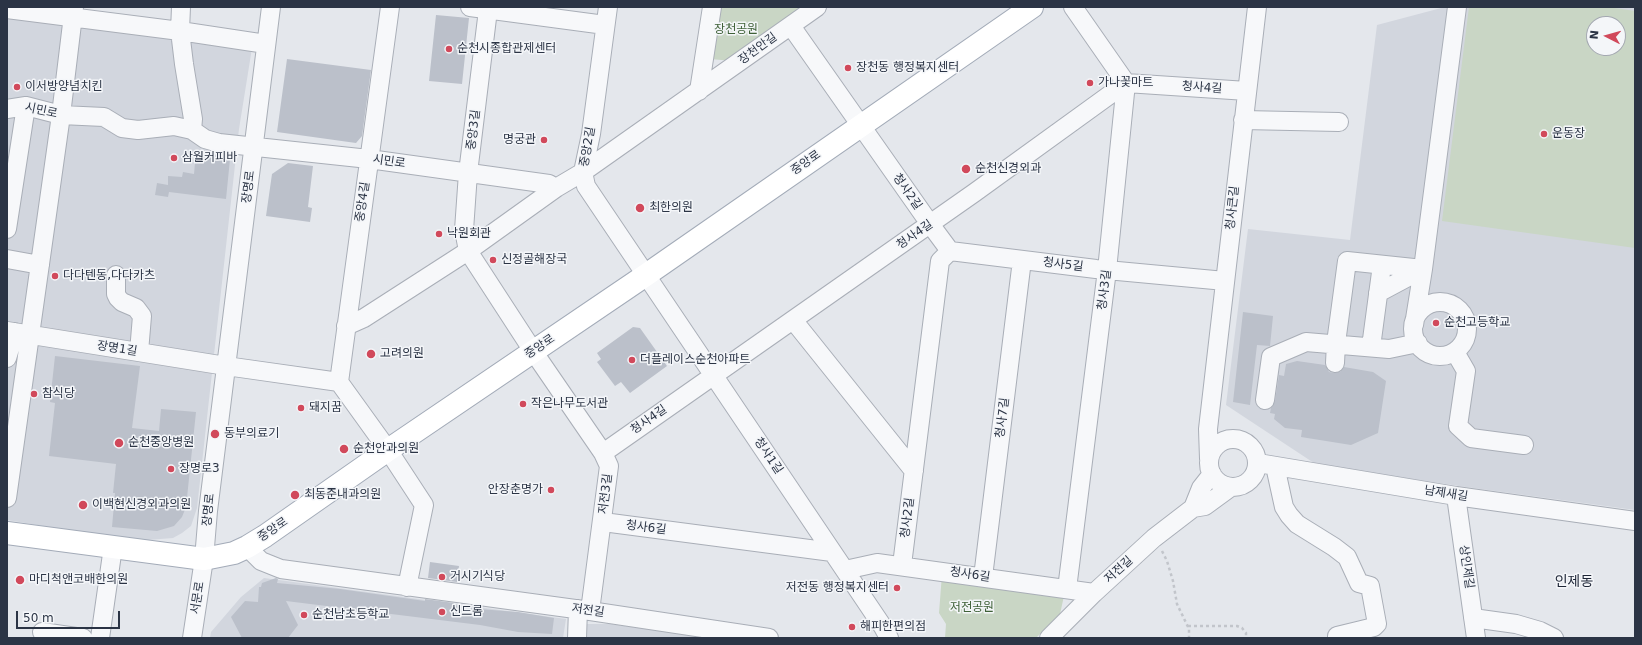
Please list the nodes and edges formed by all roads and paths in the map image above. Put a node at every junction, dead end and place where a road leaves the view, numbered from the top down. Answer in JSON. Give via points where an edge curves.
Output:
{"nodes":[{"id":1,"x":181,"y":7,"type":"edge"},
{"id":2,"x":271,"y":7,"type":"edge"},
{"id":3,"x":390,"y":7,"type":"edge"},
{"id":4,"x":470,"y":7,"type":"edge"},
{"id":5,"x":608,"y":7,"type":"edge"},
{"id":6,"x":712,"y":7,"type":"edge"},
{"id":7,"x":817,"y":7,"type":"edge"},
{"id":8,"x":1032,"y":7,"type":"edge"},
{"id":9,"x":1073,"y":7,"type":"edge"},
{"id":10,"x":1257,"y":7,"type":"edge"},
{"id":11,"x":1457,"y":7,"type":"edge"},
{"id":12,"x":7,"y":9,"type":"edge"},
{"id":13,"x":488,"y":10,"type":"junction"},
{"id":14,"x":74,"y":12,"type":"edge"},
{"id":15,"x":605,"y":25,"type":"junction"},
{"id":16,"x":791,"y":26,"type":"junction"},
{"id":17,"x":180,"y":31,"type":"junction"},
{"id":18,"x":266,"y":44,"type":"junction"},
{"id":19,"x":1126,"y":83,"type":"junction"},
{"id":20,"x":699,"y":91,"type":"junction"},
{"id":21,"x":1247,"y":91,"type":"junction"},
{"id":22,"x":26,"y":106,"type":"junction"},
{"id":23,"x":7,"y":108,"type":"edge"},
{"id":24,"x":61,"y":115,"type":"junction"},
{"id":25,"x":1243,"y":120,"type":"junction"},
{"id":26,"x":1339,"y":122,"type":"dead end"},
{"id":27,"x":861,"y":125,"type":"junction"},
{"id":28,"x":192,"y":130,"type":"junction"},
{"id":29,"x":254,"y":147,"type":"junction"},
{"id":30,"x":369,"y":159,"type":"junction"},
{"id":31,"x":583,"y":172,"type":"junction"},
{"id":32,"x":468,"y":173,"type":"junction"},
{"id":33,"x":556,"y":188,"type":"junction"},
{"id":34,"x":930,"y":224,"type":"junction"},
{"id":35,"x":7,"y":229,"type":"edge"},
{"id":36,"x":468,"y":251,"type":"junction"},
{"id":37,"x":950,"y":251,"type":"junction"},
{"id":38,"x":7,"y":259,"type":"edge"},
{"id":39,"x":1022,"y":260,"type":"junction"},
{"id":40,"x":40,"y":265,"type":"junction"},
{"id":41,"x":1382,"y":265,"type":"junction"},
{"id":42,"x":1423,"y":269,"type":"junction"},
{"id":43,"x":1108,"y":270,"type":"junction"},
{"id":44,"x":116,"y":275,"type":"dead end"},
{"id":45,"x":646,"y":275,"type":"junction"},
{"id":46,"x":1225,"y":281,"type":"junction"},
{"id":47,"x":1378,"y":293,"type":"junction"},
{"id":48,"x":793,"y":320,"type":"junction"},
{"id":49,"x":1414,"y":325,"type":"junction"},
{"id":50,"x":346,"y":326,"type":"junction"},
{"id":51,"x":18,"y":333,"type":"edge"},
{"id":52,"x":1336,"y":343,"type":"junction"},
{"id":53,"x":1418,"y":343,"type":"junction"},
{"id":54,"x":1371,"y":348,"type":"junction"},
{"id":55,"x":533,"y":351,"type":"junction"},
{"id":56,"x":139,"y":352,"type":"junction"},
{"id":57,"x":1455,"y":352,"type":"junction"},
{"id":58,"x":7,"y":358,"type":"edge"},
{"id":59,"x":1335,"y":363,"type":"dead end"},
{"id":60,"x":226,"y":366,"type":"junction"},
{"id":61,"x":714,"y":375,"type":"junction"},
{"id":62,"x":338,"y":382,"type":"junction"},
{"id":63,"x":1265,"y":400,"type":"dead end"},
{"id":64,"x":1211,"y":409,"type":"junction"},
{"id":65,"x":1232,"y":439,"type":"junction"},
{"id":66,"x":1524,"y":446,"type":"dead end"},
{"id":67,"x":388,"y":450,"type":"junction"},
{"id":68,"x":603,"y":453,"type":"junction"},
{"id":69,"x":1258,"y":463,"type":"junction"},
{"id":70,"x":1211,"y":466,"type":"junction"},
{"id":71,"x":1275,"y":466,"type":"junction"},
{"id":72,"x":914,"y":471,"type":"junction"},
{"id":73,"x":1231,"y":487,"type":"junction"},
{"id":74,"x":1456,"y":496,"type":"junction"},
{"id":75,"x":7,"y":498,"type":"edge"},
{"id":76,"x":1193,"y":508,"type":"junction"},
{"id":77,"x":1635,"y":521,"type":"edge"},
{"id":78,"x":603,"y":522,"type":"junction"},
{"id":79,"x":7,"y":533,"type":"edge"},
{"id":80,"x":1154,"y":538,"type":"junction"},
{"id":81,"x":113,"y":547,"type":"junction"},
{"id":82,"x":247,"y":548,"type":"junction"},
{"id":83,"x":832,"y":552,"type":"junction"},
{"id":84,"x":204,"y":559,"type":"junction"},
{"id":85,"x":902,"y":565,"type":"junction"},
{"id":86,"x":845,"y":570,"type":"junction"},
{"id":87,"x":984,"y":577,"type":"junction"},
{"id":88,"x":407,"y":587,"type":"junction"},
{"id":89,"x":1067,"y":589,"type":"junction"},
{"id":90,"x":1094,"y":593,"type":"junction"},
{"id":91,"x":584,"y":610,"type":"junction"},
{"id":92,"x":1473,"y":618,"type":"junction"},
{"id":93,"x":1188,"y":626,"type":"junction"},
{"id":94,"x":42,"y":632,"type":"dead end"},
{"id":95,"x":81,"y":638,"type":"edge"},
{"id":96,"x":100,"y":638,"type":"edge"},
{"id":97,"x":192,"y":638,"type":"edge"},
{"id":98,"x":576,"y":638,"type":"edge"},
{"id":99,"x":769,"y":638,"type":"edge"},
{"id":100,"x":889,"y":638,"type":"edge"},
{"id":101,"x":1049,"y":638,"type":"edge"},
{"id":102,"x":1189,"y":638,"type":"edge"},
{"id":103,"x":1246,"y":638,"type":"edge"},
{"id":104,"x":1337,"y":638,"type":"edge"},
{"id":105,"x":1476,"y":638,"type":"edge"},
{"id":106,"x":1554,"y":638,"type":"edge"}],
"edges":[{"from":1,"to":17,"type":"street"},
{"from":2,"to":18,"type":"street","name":"장명로"},
{"from":3,"to":30,"type":"street","name":"중앙4길"},
{"from":4,"to":13,"type":"street"},
{"from":5,"to":15,"type":"street","name":"중앙2길"},
{"from":6,"to":20,"type":"street"},
{"from":7,"to":16,"type":"street","name":"장천안길"},
{"from":8,"to":27,"type":"main road","name":"중앙로"},
{"from":9,"to":19,"type":"street"},
{"from":10,"to":21,"type":"street","name":"청사큰길"},
{"from":11,"to":42,"type":"street"},
{"from":12,"to":14,"type":"street"},
{"from":13,"to":15,"type":"street"},
{"from":13,"to":32,"type":"street","name":"중앙3길"},
{"from":14,"to":17,"type":"street"},
{"from":14,"to":24,"type":"street"},
{"from":15,"to":31,"type":"street","name":"중앙2길","via":[[591,134]]},
{"from":16,"to":20,"type":"street","name":"장천안길"},
{"from":16,"to":27,"type":"street","name":"청사2길"},
{"from":17,"to":18,"type":"street"},
{"from":17,"to":28,"type":"street","via":[[193,119]]},
{"from":18,"to":29,"type":"street","name":"장명로"},
{"from":19,"to":21,"type":"street","name":"청사4길"},
{"from":19,"to":34,"type":"street","name":"청사4길"},
{"from":19,"to":43,"type":"street","name":"청사3길"},
{"from":20,"to":31,"type":"street","name":"장천안길"},
{"from":21,"to":25,"type":"street","name":"청사큰길"},
{"from":22,"to":23,"type":"street","name":"시민로"},
{"from":22,"to":24,"type":"street","name":"시민로"},
{"from":22,"to":35,"type":"street"},
{"from":24,"to":28,"type":"street","name":"시민로","via":[[104,117],[122,128],[138,130],[174,126]]},
{"from":24,"to":40,"type":"street"},
{"from":25,"to":26,"type":"street"},
{"from":25,"to":46,"type":"street","name":"청사큰길"},
{"from":27,"to":34,"type":"street","name":"청사2길"},
{"from":27,"to":45,"type":"main road","name":"중앙로"},
{"from":28,"to":29,"type":"street","name":"시민로","via":[[205,139],[219,143]]},
{"from":29,"to":30,"type":"street","name":"시민로"},
{"from":29,"to":60,"type":"street","name":"장명로"},
{"from":30,"to":32,"type":"street","name":"시민로"},
{"from":30,"to":50,"type":"street","name":"중앙4길"},
{"from":31,"to":33,"type":"street"},
{"from":31,"to":45,"type":"street","name":"중앙2길","via":[[586,186]]},
{"from":32,"to":33,"type":"street","name":"시민로","via":[[549,184]]},
{"from":32,"to":36,"type":"street","name":"중앙3길","via":[[464,230]]},
{"from":33,"to":36,"type":"street"},
{"from":34,"to":37,"type":"street","name":"청사2길"},
{"from":34,"to":48,"type":"street","name":"청사4길"},
{"from":36,"to":50,"type":"street","via":[[364,318]]},
{"from":36,"to":55,"type":"street","name":"중앙3길"},
{"from":37,"to":39,"type":"street","name":"청사5길"},
{"from":37,"to":72,"type":"street","name":"청사2길","via":[[940,261]]},
{"from":38,"to":40,"type":"street"},
{"from":39,"to":43,"type":"street","name":"청사5길"},
{"from":39,"to":87,"type":"street","name":"청사7길"},
{"from":40,"to":51,"type":"street"},
{"from":41,"to":42,"type":"street"},
{"from":41,"to":47,"type":"street"},
{"from":41,"to":52,"type":"street","via":[[1347,261]]},
{"from":42,"to":47,"type":"street"},
{"from":42,"to":49,"type":"street"},
{"from":43,"to":46,"type":"street","name":"청사5길"},
{"from":43,"to":89,"type":"street","name":"청사3길"},
{"from":44,"to":56,"type":"street","via":[[118,298],[136,308],[142,316]]},
{"from":45,"to":55,"type":"main road","name":"중앙로"},
{"from":45,"to":61,"type":"street","name":"청사1길"},
{"from":46,"to":64,"type":"street","name":"청사큰길"},
{"from":47,"to":54,"type":"street"},
{"from":48,"to":61,"type":"street","name":"청사4길"},
{"from":48,"to":72,"type":"street"},
{"from":49,"to":53,"type":"street"},
{"from":49,"to":57,"type":"street","via":[[1420,311],[1426,306],[1441,302],[1455,306],[1465,318],[1467,333],[1461,347]]},
{"from":50,"to":62,"type":"street","name":"중앙4길"},
{"from":51,"to":56,"type":"street","name":"장명1길"},
{"from":51,"to":58,"type":"street"},
{"from":51,"to":75,"type":"street"},
{"from":52,"to":54,"type":"street"},
{"from":52,"to":59,"type":"street"},
{"from":52,"to":63,"type":"street","via":[[1306,342],[1271,357]]},
{"from":53,"to":54,"type":"street","via":[[1389,349]]},
{"from":53,"to":57,"type":"street","via":[[1422,349],[1434,355]]},
{"from":55,"to":67,"type":"main road","name":"중앙로"},
{"from":55,"to":68,"type":"street","name":"저전3길"},
{"from":56,"to":60,"type":"street","name":"장명1길"},
{"from":57,"to":66,"type":"street","via":[[1466,371],[1458,426],[1471,438]]},
{"from":60,"to":62,"type":"street"},
{"from":60,"to":84,"type":"street","name":"장명로"},
{"from":61,"to":68,"type":"street","name":"청사4길"},
{"from":61,"to":83,"type":"street","name":"청사1길"},
{"from":62,"to":67,"type":"street"},
{"from":64,"to":65,"type":"street","via":[[1221,427]]},
{"from":64,"to":70,"type":"street","name":"청사큰길","via":[[1208,429]]},
{"from":65,"to":69,"type":"street","via":[[1240,439],[1253,448]]},
{"from":65,"to":70,"type":"street","via":[[1224,440],[1212,451]]},
{"from":67,"to":82,"type":"main road","name":"중앙로"},
{"from":67,"to":88,"type":"street","via":[[424,505]]},
{"from":68,"to":78,"type":"street","name":"저전3길","via":[[609,466]]},
{"from":69,"to":71,"type":"street","name":"남제새길"},
{"from":69,"to":73,"type":"street","via":[[1254,475],[1246,484]]},
{"from":70,"to":73,"type":"street","via":[[1220,483]]},
{"from":70,"to":76,"type":"street"},
{"from":71,"to":74,"type":"street","name":"남제새길"},
{"from":71,"to":104,"type":"street","via":[[1284,507],[1289,515],[1297,524],[1347,557],[1359,583],[1370,586],[1377,624]]},
{"from":72,"to":85,"type":"street","name":"청사2길"},
{"from":73,"to":76,"type":"street","name":"저전길","via":[[1205,506]]},
{"from":74,"to":77,"type":"street","name":"남제새길"},
{"from":74,"to":92,"type":"street","name":"상인제길"},
{"from":76,"to":80,"type":"street","name":"저전길"},
{"from":78,"to":83,"type":"street","name":"청사6길"},
{"from":78,"to":91,"type":"street","name":"저전3길"},
{"from":79,"to":81,"type":"main road","name":"중앙로"},
{"from":80,"to":90,"type":"street","name":"저전길"},
{"from":80,"to":93,"type":"path","via":[[1167,561],[1177,604]]},
{"from":81,"to":84,"type":"main road","name":"중앙로"},
{"from":81,"to":96,"type":"street"},
{"from":82,"to":84,"type":"main road","name":"중앙로"},
{"from":82,"to":88,"type":"street","name":"저전길","via":[[261,561],[281,569]]},
{"from":83,"to":86,"type":"street","name":"청사1길"},
{"from":84,"to":97,"type":"street","name":"서문로"},
{"from":85,"to":86,"type":"street","name":"청사6길","via":[[877,563]]},
{"from":85,"to":87,"type":"street","name":"청사6길"},
{"from":86,"to":100,"type":"street","name":"청사1길"},
{"from":87,"to":89,"type":"street","name":"청사6길"},
{"from":88,"to":91,"type":"street","name":"저전길"},
{"from":89,"to":90,"type":"street","name":"청사6길"},
{"from":90,"to":101,"type":"street","name":"저전길"},
{"from":91,"to":98,"type":"street","name":"저전3길"},
{"from":91,"to":99,"type":"street","name":"저전길"},
{"from":92,"to":105,"type":"street","name":"상인제길"},
{"from":92,"to":106,"type":"street","via":[[1516,624]]},
{"from":93,"to":102,"type":"path"},
{"from":93,"to":103,"type":"path","via":[[1237,626],[1246,633]]},
{"from":94,"to":95,"type":"street"}]}
